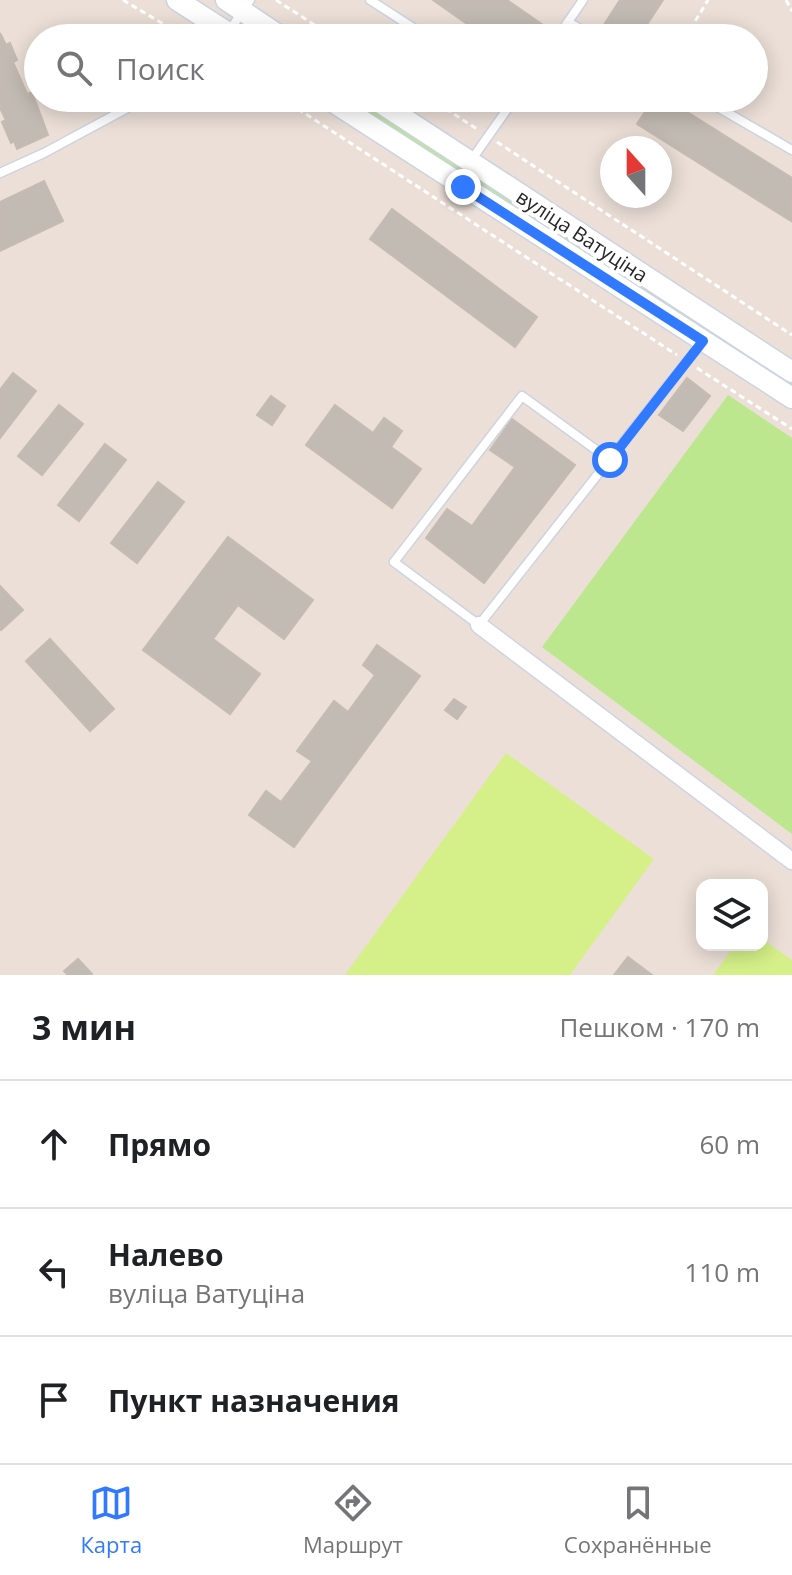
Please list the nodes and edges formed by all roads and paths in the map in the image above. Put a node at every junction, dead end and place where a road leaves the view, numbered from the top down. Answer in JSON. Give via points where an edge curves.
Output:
{"nodes":[{"id":1,"x":123,"y":0,"type":"edge"},
{"id":2,"x":177,"y":0,"type":"edge"},
{"id":3,"x":276,"y":0,"type":"edge"},
{"id":4,"x":370,"y":0,"type":"edge"},
{"id":5,"x":708,"y":0,"type":"edge"},
{"id":6,"x":786,"y":0,"type":"edge"},
{"id":7,"x":579,"y":2,"type":"edge"},
{"id":8,"x":240,"y":4,"type":"edge"},
{"id":9,"x":792,"y":11,"type":"edge"},
{"id":10,"x":568,"y":22,"type":"joint"},
{"id":11,"x":163,"y":24,"type":"edge"},
{"id":12,"x":212,"y":24,"type":"edge"},
{"id":13,"x":233,"y":24,"type":"edge"},
{"id":14,"x":265,"y":24,"type":"edge"},
{"id":15,"x":313,"y":24,"type":"edge"},
{"id":16,"x":407,"y":24,"type":"edge"},
{"id":17,"x":572,"y":24,"type":"edge"},
{"id":18,"x":693,"y":24,"type":"edge"},
{"id":19,"x":120,"y":112,"type":"edge"},
{"id":20,"x":303,"y":112,"type":"edge"},
{"id":21,"x":349,"y":112,"type":"edge"},
{"id":22,"x":394,"y":112,"type":"edge"},
{"id":23,"x":451,"y":112,"type":"edge"},
{"id":24,"x":505,"y":112,"type":"edge"},
{"id":25,"x":726,"y":112,"type":"edge"},
{"id":26,"x":488,"y":136,"type":"junction"},
{"id":27,"x":792,"y":150,"type":"edge"},
{"id":28,"x":469,"y":163,"type":"junction"},
{"id":29,"x":0,"y":173,"type":"edge"},
{"id":30,"x":792,"y":335,"type":"edge"},
{"id":31,"x":703,"y":341,"type":"junction"},
{"id":32,"x":687,"y":362,"type":"junction"},
{"id":33,"x":792,"y":372,"type":"edge"},
{"id":34,"x":792,"y":398,"type":"edge"},
{"id":35,"x":792,"y":429,"type":"edge"},
{"id":36,"x":610,"y":460,"type":"junction"},
{"id":37,"x":479,"y":625,"type":"junction"},
{"id":38,"x":792,"y":861,"type":"edge"}],
"edges":[{"from":1,"to":11,"type":"path"},
{"from":2,"to":12,"type":"street"},
{"from":3,"to":15,"type":"path"},
{"from":4,"to":16,"type":"lane"},
{"from":5,"to":18,"type":"path"},
{"from":6,"to":9,"type":"path"},
{"from":7,"to":10,"type":"lane"},
{"from":8,"to":13,"type":"lane"},
{"from":8,"to":14,"type":"street"},
{"from":10,"to":17,"type":"lane"},
{"from":19,"to":29,"type":"lane"},
{"from":20,"to":32,"type":"path"},
{"from":21,"to":31,"type":"street","name":"вуліца Ватуціна"},
{"from":22,"to":28,"type":"street","name":"вуліца Ватуціна"},
{"from":23,"to":26,"type":"path"},
{"from":24,"to":26,"type":"lane"},
{"from":25,"to":27,"type":"lane"},
{"from":26,"to":28,"type":"lane"},
{"from":26,"to":30,"type":"path"},
{"from":28,"to":33,"type":"street","name":"вуліца Ватуціна"},
{"from":31,"to":32,"type":"lane"},
{"from":31,"to":34,"type":"street","name":"вуліца Ватуціна"},
{"from":32,"to":35,"type":"path"},
{"from":32,"to":36,"type":"lane"},
{"from":36,"to":37,"type":"lane"},
{"from":36,"to":37,"type":"lane","via":[[522,396],[394,562]]},
{"from":37,"to":38,"type":"street"}]}
